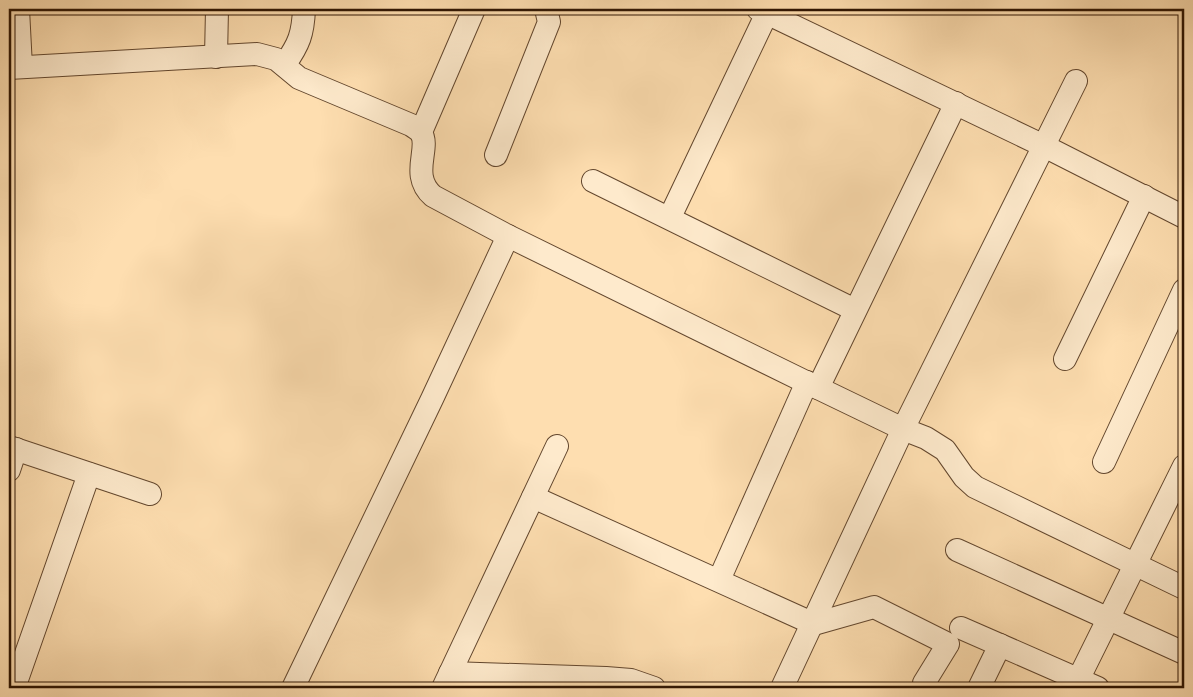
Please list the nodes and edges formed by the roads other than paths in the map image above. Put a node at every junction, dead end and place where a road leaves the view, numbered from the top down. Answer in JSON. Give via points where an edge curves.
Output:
{"nodes":[{"id":1,"x":18,"y":9,"type":"edge"},
{"id":2,"x":217,"y":9,"type":"edge"},
{"id":3,"x":304,"y":9,"type":"edge"},
{"id":4,"x":474,"y":9,"type":"edge"},
{"id":5,"x":546,"y":9,"type":"edge"},
{"id":6,"x":770,"y":12,"type":"edge"},
{"id":7,"x":216,"y":57,"type":"junction"},
{"id":8,"x":285,"y":64,"type":"junction"},
{"id":9,"x":15,"y":68,"type":"edge"},
{"id":10,"x":1076,"y":81,"type":"dead end"},
{"id":11,"x":956,"y":103,"type":"junction"},
{"id":12,"x":420,"y":132,"type":"junction"},
{"id":13,"x":1044,"y":146,"type":"junction"},
{"id":14,"x":496,"y":155,"type":"dead end"},
{"id":15,"x":594,"y":181,"type":"dead end"},
{"id":16,"x":1144,"y":196,"type":"junction"},
{"id":17,"x":670,"y":217,"type":"junction"},
{"id":18,"x":1184,"y":217,"type":"edge"},
{"id":19,"x":508,"y":236,"type":"junction"},
{"id":20,"x":1184,"y":290,"type":"edge"},
{"id":21,"x":855,"y":310,"type":"junction"},
{"id":22,"x":1065,"y":359,"type":"dead end"},
{"id":23,"x":812,"y":385,"type":"junction"},
{"id":24,"x":903,"y":429,"type":"junction"},
{"id":25,"x":557,"y":446,"type":"dead end"},
{"id":26,"x":11,"y":455,"type":"edge"},
{"id":27,"x":1104,"y":462,"type":"dead end"},
{"id":28,"x":1184,"y":466,"type":"edge"},
{"id":29,"x":89,"y":474,"type":"junction"},
{"id":30,"x":150,"y":494,"type":"dead end"},
{"id":31,"x":533,"y":497,"type":"junction"},
{"id":32,"x":957,"y":550,"type":"dead end"},
{"id":33,"x":1135,"y":566,"type":"junction"},
{"id":34,"x":719,"y":580,"type":"junction"},
{"id":35,"x":1184,"y":588,"type":"edge"},
{"id":36,"x":1109,"y":619,"type":"junction"},
{"id":37,"x":813,"y":622,"type":"junction"},
{"id":38,"x":961,"y":628,"type":"dead end"},
{"id":39,"x":1000,"y":645,"type":"junction"},
{"id":40,"x":1184,"y":653,"type":"edge"},
{"id":41,"x":446,"y":681,"type":"edge"},
{"id":42,"x":924,"y":683,"type":"dead end"},
{"id":43,"x":629,"y":684,"type":"edge"},
{"id":44,"x":1076,"y":684,"type":"edge"},
{"id":45,"x":14,"y":688,"type":"edge"},
{"id":46,"x":293,"y":688,"type":"edge"},
{"id":47,"x":654,"y":688,"type":"edge"},
{"id":48,"x":782,"y":688,"type":"edge"},
{"id":49,"x":979,"y":688,"type":"edge"},
{"id":50,"x":1098,"y":688,"type":"edge"}],
"edges":[{"from":1,"to":9,"type":"street"},
{"from":2,"to":7,"type":"street"},
{"from":3,"to":8,"type":"street","via":[[299,44]]},
{"from":4,"to":12,"type":"street"},
{"from":5,"to":14,"type":"street","via":[[549,22]]},
{"from":6,"to":11,"type":"street"},
{"from":6,"to":17,"type":"street"},
{"from":7,"to":8,"type":"street","via":[[258,54]]},
{"from":7,"to":9,"type":"street"},
{"from":8,"to":12,"type":"street","via":[[299,78]]},
{"from":10,"to":13,"type":"street"},
{"from":11,"to":13,"type":"street"},
{"from":11,"to":21,"type":"street"},
{"from":12,"to":19,"type":"street","via":[[422,178],[428,192]]},
{"from":13,"to":16,"type":"street"},
{"from":13,"to":24,"type":"street"},
{"from":15,"to":17,"type":"street"},
{"from":16,"to":18,"type":"street"},
{"from":16,"to":22,"type":"street"},
{"from":17,"to":21,"type":"street"},
{"from":19,"to":23,"type":"street"},
{"from":19,"to":46,"type":"street"},
{"from":20,"to":27,"type":"street"},
{"from":21,"to":23,"type":"street"},
{"from":23,"to":24,"type":"street"},
{"from":23,"to":34,"type":"street"},
{"from":24,"to":33,"type":"street","via":[[946,450],[975,487]]},
{"from":24,"to":37,"type":"street"},
{"from":25,"to":31,"type":"street"},
{"from":26,"to":29,"type":"street"},
{"from":28,"to":33,"type":"street"},
{"from":29,"to":30,"type":"street"},
{"from":29,"to":45,"type":"street"},
{"from":31,"to":34,"type":"street"},
{"from":31,"to":41,"type":"street"},
{"from":32,"to":36,"type":"street"},
{"from":33,"to":35,"type":"street"},
{"from":33,"to":36,"type":"street"},
{"from":34,"to":37,"type":"street"},
{"from":36,"to":40,"type":"street"},
{"from":36,"to":44,"type":"street"},
{"from":37,"to":42,"type":"street","via":[[874,607],[948,644]]},
{"from":37,"to":48,"type":"street"},
{"from":38,"to":39,"type":"street"},
{"from":39,"to":44,"type":"street"},
{"from":39,"to":49,"type":"street"},
{"from":41,"to":43,"type":"street"},
{"from":43,"to":47,"type":"street"},
{"from":44,"to":50,"type":"street"}]}
